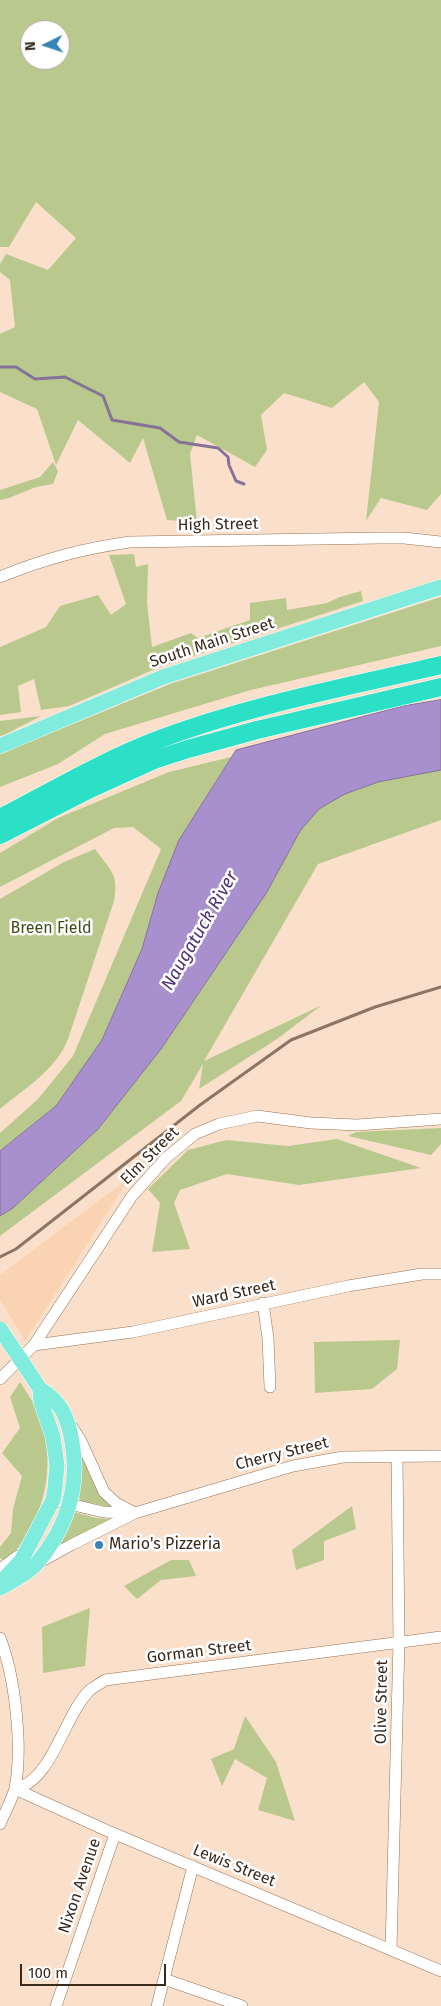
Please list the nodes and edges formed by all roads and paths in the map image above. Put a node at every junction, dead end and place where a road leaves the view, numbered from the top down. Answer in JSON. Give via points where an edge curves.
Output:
{"nodes":[{"id":1,"x":441,"y":542,"type":"edge"},
{"id":2,"x":0,"y":576,"type":"edge"},
{"id":3,"x":441,"y":587,"type":"edge"},
{"id":4,"x":441,"y":665,"type":"edge"},
{"id":5,"x":441,"y":687,"type":"edge"},
{"id":6,"x":0,"y":746,"type":"edge"},
{"id":7,"x":90,"y":789,"type":"junction"},
{"id":8,"x":49,"y":793,"type":"junction"},
{"id":9,"x":0,"y":809,"type":"edge"},
{"id":10,"x":0,"y":818,"type":"edge"},
{"id":11,"x":0,"y":835,"type":"edge"},
{"id":12,"x":0,"y":843,"type":"edge"},
{"id":13,"x":441,"y":1119,"type":"edge"},
{"id":14,"x":441,"y":1274,"type":"edge"},
{"id":15,"x":263,"y":1304,"type":"junction"},
{"id":16,"x":0,"y":1329,"type":"edge"},
{"id":17,"x":34,"y":1345,"type":"junction"},
{"id":18,"x":0,"y":1379,"type":"edge"},
{"id":19,"x":270,"y":1387,"type":"dead end"},
{"id":20,"x":40,"y":1389,"type":"junction"},
{"id":21,"x":69,"y":1422,"type":"junction"},
{"id":22,"x":397,"y":1456,"type":"junction"},
{"id":23,"x":441,"y":1456,"type":"edge"},
{"id":24,"x":53,"y":1500,"type":"junction"},
{"id":25,"x":70,"y":1505,"type":"junction"},
{"id":26,"x":135,"y":1513,"type":"junction"},
{"id":27,"x":29,"y":1547,"type":"junction"},
{"id":28,"x":37,"y":1564,"type":"junction"},
{"id":29,"x":0,"y":1569,"type":"edge"},
{"id":30,"x":0,"y":1583,"type":"edge"},
{"id":31,"x":0,"y":1588,"type":"edge"},
{"id":32,"x":441,"y":1637,"type":"edge"},
{"id":33,"x":0,"y":1638,"type":"edge"},
{"id":34,"x":399,"y":1642,"type":"junction"},
{"id":35,"x":15,"y":1789,"type":"junction"},
{"id":36,"x":0,"y":1824,"type":"edge"},
{"id":37,"x":115,"y":1834,"type":"junction"},
{"id":38,"x":193,"y":1866,"type":"junction"},
{"id":39,"x":390,"y":1949,"type":"junction"},
{"id":40,"x":441,"y":1971,"type":"edge"},
{"id":41,"x":164,"y":1980,"type":"junction"},
{"id":42,"x":56,"y":2006,"type":"edge"},
{"id":43,"x":157,"y":2006,"type":"edge"},
{"id":44,"x":242,"y":2006,"type":"edge"}],
"edges":[{"from":1,"to":2,"type":"street","name":"High Street","via":[[381,538],[130,542],[96,546]]},
{"from":3,"to":6,"type":"main road","name":"South Main Street","via":[[163,677]]},
{"from":4,"to":8,"type":"highway","via":[[258,708],[191,728],[126,754]]},
{"from":5,"to":7,"type":"highway","via":[[214,741],[154,760]]},
{"from":7,"to":11,"type":"highway"},
{"from":7,"to":12,"type":"highway"},
{"from":8,"to":9,"type":"highway"},
{"from":8,"to":10,"type":"highway"},
{"from":13,"to":17,"type":"street","name":"Elm Street","via":[[357,1125],[256,1116],[219,1124],[195,1134],[166,1158],[132,1196]]},
{"from":14,"to":15,"type":"street","name":"Ward Street","via":[[348,1286]]},
{"from":15,"to":17,"type":"street","name":"Ward Street","via":[[133,1332]]},
{"from":15,"to":19,"type":"street"},
{"from":16,"to":20,"type":"main road","name":"Cherry Street","bridge":true},
{"from":17,"to":18,"type":"street","name":"Elm Street"},
{"from":20,"to":21,"type":"main road","name":"Cherry Street","via":[[51,1396]]},
{"from":20,"to":24,"type":"main road","name":"Cherry Street","via":[[56,1452]]},
{"from":21,"to":25,"type":"main road","name":"Cherry Street","via":[[75,1473]]},
{"from":21,"to":26,"type":"street","name":"Cherry Street","via":[[104,1492]]},
{"from":22,"to":23,"type":"street","name":"Cherry Street"},
{"from":22,"to":26,"type":"street","name":"Cherry Street","via":[[343,1457],[308,1462]]},
{"from":22,"to":34,"type":"street","name":"Olive Street"},
{"from":24,"to":25,"type":"street","name":"Cherry Street"},
{"from":24,"to":27,"type":"main road","name":"Cherry Street"},
{"from":25,"to":26,"type":"street","name":"Cherry Street","via":[[112,1514]]},
{"from":25,"to":28,"type":"main road","name":"Cherry Street","via":[[60,1530]]},
{"from":26,"to":28,"type":"street","name":"Cherry Street"},
{"from":27,"to":29,"type":"street"},
{"from":27,"to":30,"type":"main road","name":"Cherry Street","via":[[21,1561]]},
{"from":28,"to":31,"type":"main road","name":"Cherry Street"},
{"from":32,"to":34,"type":"street","name":"Gorman Street"},
{"from":33,"to":35,"type":"street","via":[[8,1658],[15,1696]]},
{"from":34,"to":35,"type":"street","name":"Gorman Street","via":[[105,1680],[83,1698],[34,1780]]},
{"from":34,"to":39,"type":"street","name":"Olive Street"},
{"from":35,"to":36,"type":"street"},
{"from":35,"to":37,"type":"street","name":"Lewis Street"},
{"from":37,"to":38,"type":"street","name":"Lewis Street"},
{"from":37,"to":42,"type":"street","name":"Nixon Avenue"},
{"from":38,"to":39,"type":"street","name":"Lewis Street"},
{"from":38,"to":41,"type":"street"},
{"from":39,"to":40,"type":"street","name":"Lewis Street"},
{"from":41,"to":43,"type":"street"},
{"from":41,"to":44,"type":"street"}]}
